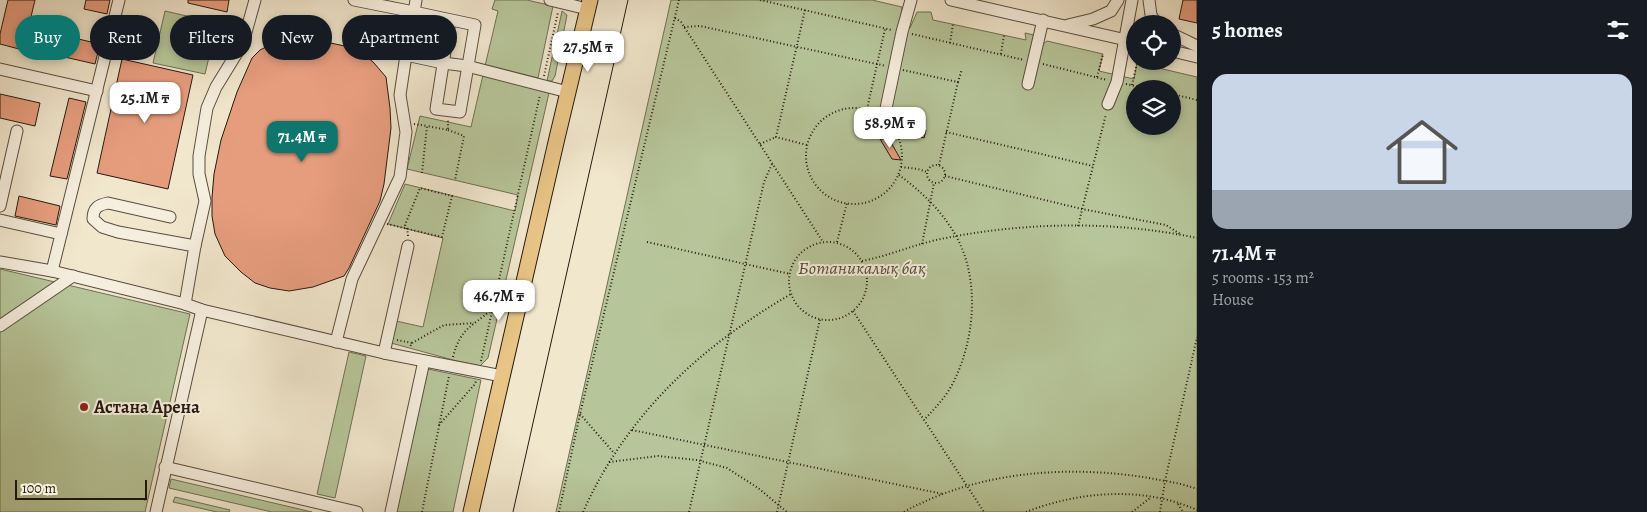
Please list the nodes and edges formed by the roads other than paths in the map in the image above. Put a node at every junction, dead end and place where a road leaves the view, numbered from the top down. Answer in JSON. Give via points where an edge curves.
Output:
{"nodes":[{"id":1,"x":119,"y":0,"type":"edge"},
{"id":2,"x":255,"y":0,"type":"edge"},
{"id":3,"x":354,"y":0,"type":"edge"},
{"id":4,"x":911,"y":0,"type":"edge"},
{"id":5,"x":951,"y":0,"type":"edge"},
{"id":6,"x":1118,"y":0,"type":"edge"},
{"id":7,"x":1132,"y":0,"type":"edge"},
{"id":8,"x":1149,"y":0,"type":"edge"},
{"id":9,"x":555,"y":1,"type":"edge"},
{"id":10,"x":966,"y":1,"type":"edge"},
{"id":11,"x":583,"y":2,"type":"edge"},
{"id":12,"x":415,"y":6,"type":"edge"},
{"id":13,"x":438,"y":15,"type":"edge"},
{"id":14,"x":1131,"y":15,"type":"edge"},
{"id":15,"x":1151,"y":15,"type":"edge"},
{"id":16,"x":1043,"y":20,"type":"junction"},
{"id":17,"x":457,"y":22,"type":"edge"},
{"id":18,"x":1066,"y":26,"type":"junction"},
{"id":19,"x":1181,"y":38,"type":"edge"},
{"id":20,"x":1126,"y":40,"type":"edge"},
{"id":21,"x":1197,"y":46,"type":"edge"},
{"id":22,"x":1181,"y":53,"type":"edge"},
{"id":23,"x":1126,"y":54,"type":"edge"},
{"id":24,"x":1197,"y":56,"type":"edge"},
{"id":25,"x":405,"y":60,"type":"edge"},
{"id":26,"x":427,"y":60,"type":"edge"},
{"id":27,"x":444,"y":60,"type":"edge"},
{"id":28,"x":443,"y":64,"type":"junction"},
{"id":29,"x":467,"y":66,"type":"junction"},
{"id":30,"x":0,"y":69,"type":"edge"},
{"id":31,"x":1028,"y":84,"type":"dead end"},
{"id":32,"x":564,"y":90,"type":"junction"},
{"id":33,"x":97,"y":91,"type":"junction"},
{"id":34,"x":1108,"y":104,"type":"road end"},
{"id":35,"x":884,"y":118,"type":"road end"},
{"id":36,"x":17,"y":131,"type":"dead end"},
{"id":37,"x":557,"y":138,"type":"junction"},
{"id":38,"x":0,"y":206,"type":"edge"},
{"id":39,"x":170,"y":217,"type":"dead end"},
{"id":40,"x":0,"y":220,"type":"edge"},
{"id":41,"x":61,"y":234,"type":"junction"},
{"id":42,"x":195,"y":246,"type":"junction"},
{"id":43,"x":408,"y":246,"type":"road end"},
{"id":44,"x":0,"y":262,"type":"edge"},
{"id":45,"x":52,"y":271,"type":"junction"},
{"id":46,"x":73,"y":276,"type":"junction"},
{"id":47,"x":185,"y":304,"type":"junction"},
{"id":48,"x":202,"y":310,"type":"junction"},
{"id":49,"x":0,"y":326,"type":"edge"},
{"id":50,"x":336,"y":342,"type":"junction"},
{"id":51,"x":384,"y":353,"type":"junction"},
{"id":52,"x":424,"y":361,"type":"junction"},
{"id":53,"x":502,"y":376,"type":"junction"},
{"id":54,"x":165,"y":467,"type":"junction"},
{"id":55,"x":156,"y":512,"type":"edge"},
{"id":56,"x":357,"y":512,"type":"edge"},
{"id":57,"x":391,"y":512,"type":"edge"},
{"id":58,"x":471,"y":512,"type":"edge"}],
"edges":[{"from":1,"to":33,"type":"street"},
{"from":2,"to":42,"type":"street","via":[[243,43],[207,108],[199,156],[205,201]]},
{"from":3,"to":12,"type":"street"},
{"from":4,"to":35,"type":"street"},
{"from":5,"to":10,"type":"street"},
{"from":6,"to":18,"type":"street","via":[[1111,11]]},
{"from":7,"to":14,"type":"street"},
{"from":8,"to":15,"type":"street"},
{"from":9,"to":11,"type":"street"},
{"from":10,"to":16,"type":"street"},
{"from":11,"to":32,"type":"main road"},
{"from":11,"to":37,"type":"main road"},
{"from":12,"to":13,"type":"street"},
{"from":16,"to":18,"type":"street"},
{"from":16,"to":31,"type":"street"},
{"from":17,"to":29,"type":"street","via":[[475,26]]},
{"from":18,"to":20,"type":"street"},
{"from":19,"to":21,"type":"street"},
{"from":22,"to":24,"type":"street"},
{"from":23,"to":34,"type":"street"},
{"from":25,"to":50,"type":"street","via":[[400,95],[406,132],[400,177],[352,279]]},
{"from":26,"to":28,"type":"street"},
{"from":27,"to":28,"type":"street"},
{"from":28,"to":29,"type":"street"},
{"from":28,"to":29,"type":"street","via":[[436,109],[460,112]]},
{"from":29,"to":32,"type":"street"},
{"from":30,"to":33,"type":"street"},
{"from":32,"to":37,"type":"main road"},
{"from":33,"to":41,"type":"street"},
{"from":36,"to":38,"type":"street"},
{"from":37,"to":53,"type":"main road"},
{"from":39,"to":42,"type":"street","via":[[108,203],[98,205],[93,212],[93,219],[110,230]]},
{"from":40,"to":41,"type":"street"},
{"from":41,"to":45,"type":"street"},
{"from":42,"to":47,"type":"street"},
{"from":43,"to":51,"type":"street"},
{"from":44,"to":45,"type":"street"},
{"from":45,"to":46,"type":"street"},
{"from":46,"to":47,"type":"street"},
{"from":46,"to":49,"type":"street"},
{"from":47,"to":48,"type":"street"},
{"from":48,"to":50,"type":"street"},
{"from":48,"to":54,"type":"street"},
{"from":50,"to":51,"type":"street"},
{"from":51,"to":52,"type":"street"},
{"from":52,"to":53,"type":"street"},
{"from":52,"to":57,"type":"street"},
{"from":53,"to":58,"type":"main road"},
{"from":54,"to":55,"type":"street"},
{"from":54,"to":56,"type":"street"}]}
